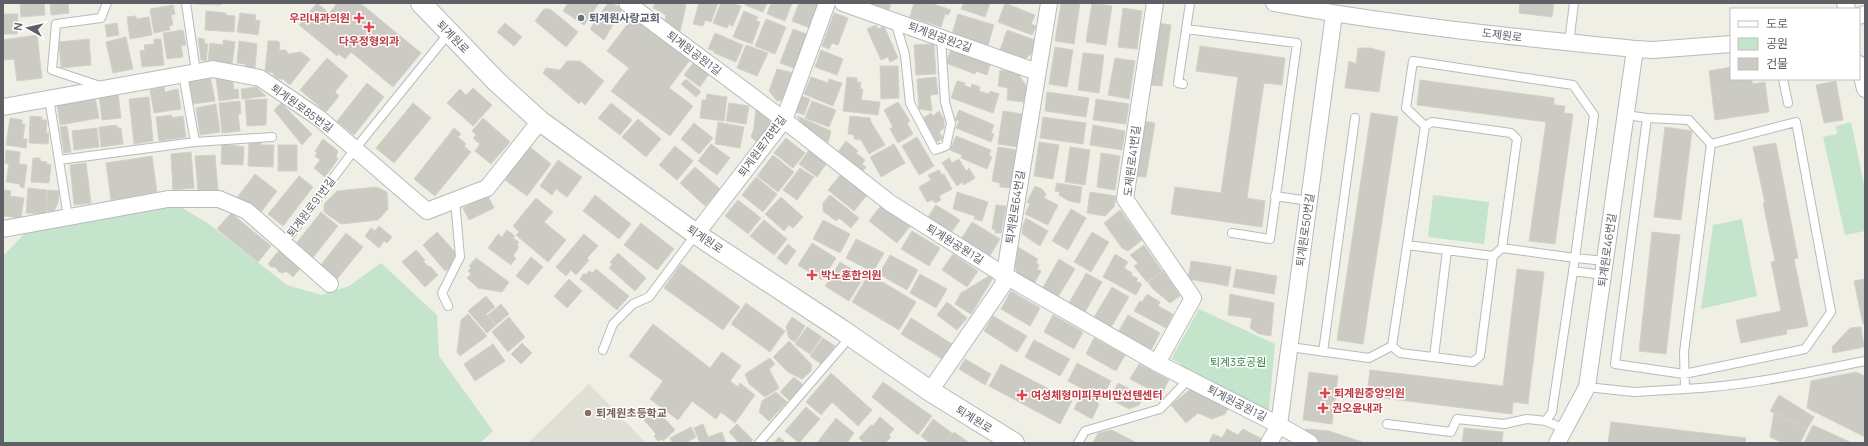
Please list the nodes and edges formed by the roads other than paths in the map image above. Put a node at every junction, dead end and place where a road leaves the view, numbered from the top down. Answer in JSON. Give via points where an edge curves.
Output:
{"nodes":[{"id":1,"x":107,"y":3,"type":"edge"},
{"id":2,"x":186,"y":3,"type":"edge"},
{"id":3,"x":421,"y":3,"type":"edge"},
{"id":4,"x":627,"y":3,"type":"edge"},
{"id":5,"x":827,"y":3,"type":"edge"},
{"id":6,"x":843,"y":3,"type":"edge"},
{"id":7,"x":1049,"y":3,"type":"edge"},
{"id":8,"x":1155,"y":3,"type":"edge"},
{"id":9,"x":1190,"y":3,"type":"edge"},
{"id":10,"x":1274,"y":3,"type":"edge"},
{"id":11,"x":1574,"y":3,"type":"edge"},
{"id":12,"x":1293,"y":5,"type":"edge"},
{"id":13,"x":1334,"y":14,"type":"junction"},
{"id":14,"x":895,"y":22,"type":"junction"},
{"id":15,"x":1186,"y":28,"type":"junction"},
{"id":16,"x":449,"y":32,"type":"junction"},
{"id":17,"x":941,"y":38,"type":"junction"},
{"id":18,"x":1569,"y":43,"type":"junction"},
{"id":19,"x":1730,"y":44,"type":"edge"},
{"id":20,"x":1635,"y":49,"type":"junction"},
{"id":21,"x":1860,"y":68,"type":"edge"},
{"id":22,"x":1037,"y":72,"type":"junction"},
{"id":23,"x":190,"y":73,"type":"junction"},
{"id":24,"x":1783,"y":80,"type":"edge"},
{"id":25,"x":1183,"y":84,"type":"dead end"},
{"id":26,"x":104,"y":88,"type":"junction"},
{"id":27,"x":1865,"y":89,"type":"edge"},
{"id":28,"x":48,"y":98,"type":"junction"},
{"id":29,"x":1788,"y":103,"type":"dead end"},
{"id":30,"x":3,"y":106,"type":"edge"},
{"id":31,"x":1626,"y":115,"type":"junction"},
{"id":32,"x":1355,"y":118,"type":"dead end"},
{"id":33,"x":1647,"y":118,"type":"junction"},
{"id":34,"x":784,"y":120,"type":"junction"},
{"id":35,"x":540,"y":121,"type":"junction"},
{"id":36,"x":1425,"y":126,"type":"junction"},
{"id":37,"x":272,"y":137,"type":"dead end"},
{"id":38,"x":195,"y":142,"type":"junction"},
{"id":39,"x":1711,"y":144,"type":"junction"},
{"id":40,"x":355,"y":149,"type":"junction"},
{"id":41,"x":59,"y":160,"type":"junction"},
{"id":42,"x":1276,"y":196,"type":"junction"},
{"id":43,"x":454,"y":200,"type":"junction"},
{"id":44,"x":1309,"y":201,"type":"junction"},
{"id":45,"x":68,"y":217,"type":"junction"},
{"id":46,"x":3,"y":229,"type":"edge"},
{"id":47,"x":696,"y":234,"type":"junction"},
{"id":48,"x":1232,"y":234,"type":"dead end"},
{"id":49,"x":284,"y":243,"type":"junction"},
{"id":50,"x":1407,"y":245,"type":"junction"},
{"id":51,"x":1502,"y":248,"type":"junction"},
{"id":52,"x":1447,"y":250,"type":"junction"},
{"id":53,"x":1493,"y":256,"type":"junction"},
{"id":54,"x":1575,"y":258,"type":"junction"},
{"id":55,"x":1604,"y":268,"type":"junction"},
{"id":56,"x":1573,"y":271,"type":"junction"},
{"id":57,"x":1004,"y":275,"type":"junction"},
{"id":58,"x":330,"y":284,"type":"dead end"},
{"id":59,"x":448,"y":306,"type":"dead end"},
{"id":60,"x":851,"y":336,"type":"junction"},
{"id":61,"x":1392,"y":346,"type":"junction"},
{"id":62,"x":1290,"y":347,"type":"junction"},
{"id":63,"x":603,"y":350,"type":"dead end"},
{"id":64,"x":1323,"y":352,"type":"junction"},
{"id":65,"x":1434,"y":357,"type":"junction"},
{"id":66,"x":1865,"y":361,"type":"edge"},
{"id":67,"x":1157,"y":363,"type":"junction"},
{"id":68,"x":1684,"y":374,"type":"junction"},
{"id":69,"x":1189,"y":379,"type":"junction"},
{"id":70,"x":1587,"y":387,"type":"junction"},
{"id":71,"x":1685,"y":389,"type":"junction"},
{"id":72,"x":930,"y":391,"type":"junction"},
{"id":73,"x":1546,"y":421,"type":"junction"},
{"id":74,"x":1387,"y":424,"type":"dead end"},
{"id":75,"x":1279,"y":425,"type":"junction"},
{"id":76,"x":1560,"y":436,"type":"edge"},
{"id":77,"x":759,"y":443,"type":"edge"},
{"id":78,"x":1014,"y":443,"type":"edge"},
{"id":79,"x":1078,"y":443,"type":"edge"},
{"id":80,"x":1269,"y":443,"type":"edge"},
{"id":81,"x":1310,"y":443,"type":"edge"}],
"edges":[{"from":1,"to":26,"type":"lane","via":[[101,18],[56,24],[52,70]]},
{"from":2,"to":23,"type":"lane"},
{"from":3,"to":16,"type":"street","name":"퇴계원로"},
{"from":4,"to":34,"type":"street","name":"퇴계원공원1길"},
{"from":5,"to":34,"type":"street","name":"퇴계원로78번길"},
{"from":6,"to":14,"type":"street","name":"퇴계원공원2길"},
{"from":7,"to":22,"type":"street","name":"퇴계원로64번길"},
{"from":8,"to":67,"type":"street","name":"도제원로41번길","via":[[1125,199],[1192,298]]},
{"from":9,"to":15,"type":"lane"},
{"from":10,"to":12,"type":"street","name":"도제원로"},
{"from":11,"to":18,"type":"lane"},
{"from":12,"to":13,"type":"street","name":"도제원로"},
{"from":13,"to":18,"type":"street","name":"도제원로"},
{"from":13,"to":44,"type":"street","name":"퇴계원로50번길"},
{"from":14,"to":17,"type":"street","name":"퇴계원공원2길"},
{"from":14,"to":17,"type":"lane","via":[[904,55],[910,103],[935,150],[946,146],[951,123],[944,102]]},
{"from":15,"to":25,"type":"lane","via":[[1178,83]]},
{"from":15,"to":42,"type":"lane","via":[[1297,43]]},
{"from":16,"to":35,"type":"street","name":"퇴계원로","via":[[496,82]]},
{"from":16,"to":40,"type":"lane","name":"퇴계원로91번길"},
{"from":17,"to":22,"type":"street","name":"퇴계원공원2길"},
{"from":18,"to":20,"type":"street","name":"도제원로"},
{"from":19,"to":20,"type":"street","name":"도제원로"},
{"from":20,"to":31,"type":"street","name":"퇴계원로46번길"},
{"from":21,"to":27,"type":"street"},
{"from":22,"to":57,"type":"street","name":"퇴계원로64번길"},
{"from":23,"to":26,"type":"street","name":"퇴계원로85번길"},
{"from":23,"to":38,"type":"lane"},
{"from":23,"to":40,"type":"street","name":"퇴계원로85번길","via":[[213,69],[260,78],[319,118]]},
{"from":24,"to":29,"type":"lane"},
{"from":26,"to":28,"type":"street","name":"퇴계원로85번길"},
{"from":28,"to":30,"type":"street","name":"퇴계원로85번길"},
{"from":28,"to":41,"type":"lane"},
{"from":31,"to":33,"type":"lane"},
{"from":31,"to":55,"type":"street","name":"퇴계원로46번길"},
{"from":32,"to":64,"type":"lane"},
{"from":33,"to":39,"type":"lane","via":[[1689,120]]},
{"from":33,"to":68,"type":"lane","via":[[1615,364]]},
{"from":34,"to":47,"type":"street","name":"퇴계원로78번길"},
{"from":34,"to":57,"type":"street","name":"퇴계원공원1길","via":[[890,202]]},
{"from":35,"to":43,"type":"street","name":"퇴계원로85번길","via":[[486,188]]},
{"from":35,"to":47,"type":"street","name":"퇴계원로"},
{"from":36,"to":50,"type":"lane"},
{"from":36,"to":51,"type":"lane","via":[[1432,122],[1511,133],[1517,139]]},
{"from":36,"to":54,"type":"lane","via":[[1406,108],[1413,61],[1573,85],[1594,115]]},
{"from":37,"to":38,"type":"lane"},
{"from":38,"to":41,"type":"lane"},
{"from":39,"to":68,"type":"lane","via":[[1684,352]]},
{"from":39,"to":68,"type":"lane","via":[[1796,122],[1831,312],[1805,349]]},
{"from":40,"to":43,"type":"street","name":"퇴계원로85번길","via":[[427,211]]},
{"from":40,"to":49,"type":"lane","name":"퇴계원로91번길"},
{"from":41,"to":45,"type":"lane"},
{"from":42,"to":44,"type":"lane"},
{"from":42,"to":48,"type":"lane","via":[[1270,239]]},
{"from":43,"to":59,"type":"lane","via":[[460,257],[442,293]]},
{"from":44,"to":62,"type":"street","name":"퇴계원로50번길"},
{"from":45,"to":46,"type":"street","name":"퇴계원로91번길"},
{"from":45,"to":49,"type":"street","name":"퇴계원로91번길","via":[[168,199],[219,198],[247,211]]},
{"from":47,"to":60,"type":"street","name":"퇴계원로"},
{"from":47,"to":63,"type":"lane","via":[[649,297],[633,304],[613,324]]},
{"from":49,"to":58,"type":"street"},
{"from":50,"to":52,"type":"lane"},
{"from":50,"to":61,"type":"lane"},
{"from":51,"to":53,"type":"lane"},
{"from":51,"to":54,"type":"lane"},
{"from":52,"to":53,"type":"lane"},
{"from":52,"to":65,"type":"lane"},
{"from":53,"to":65,"type":"lane","via":[[1480,356],[1473,362]]},
{"from":54,"to":55,"type":"lane"},
{"from":54,"to":56,"type":"lane"},
{"from":55,"to":56,"type":"lane"},
{"from":55,"to":70,"type":"street","name":"퇴계원로46번길"},
{"from":56,"to":73,"type":"lane","via":[[1552,412]]},
{"from":57,"to":67,"type":"street","name":"퇴계원공원1길"},
{"from":57,"to":72,"type":"street","name":"퇴계원로64번길","via":[[1002,285]]},
{"from":60,"to":72,"type":"street","name":"퇴계원로"},
{"from":60,"to":77,"type":"lane"},
{"from":61,"to":64,"type":"lane","via":[[1369,358]]},
{"from":61,"to":65,"type":"lane","via":[[1400,353]]},
{"from":62,"to":64,"type":"lane"},
{"from":62,"to":75,"type":"street","name":"퇴계원로50번길"},
{"from":66,"to":71,"type":"lane","via":[[1718,387]]},
{"from":67,"to":69,"type":"street","name":"퇴계원공원1길"},
{"from":68,"to":71,"type":"lane"},
{"from":69,"to":75,"type":"street","name":"퇴계원공원1길"},
{"from":69,"to":79,"type":"lane","via":[[1160,409],[1085,431]]},
{"from":70,"to":71,"type":"lane","via":[[1634,392]]},
{"from":70,"to":76,"type":"street","name":"퇴계원로46번길"},
{"from":72,"to":78,"type":"street","name":"퇴계원로"},
{"from":73,"to":74,"type":"lane","via":[[1527,419],[1504,424],[1457,419],[1451,432]]},
{"from":73,"to":76,"type":"lane"},
{"from":75,"to":80,"type":"street","name":"퇴계원로50번길"},
{"from":75,"to":81,"type":"street","name":"퇴계원공원1길"}]}
